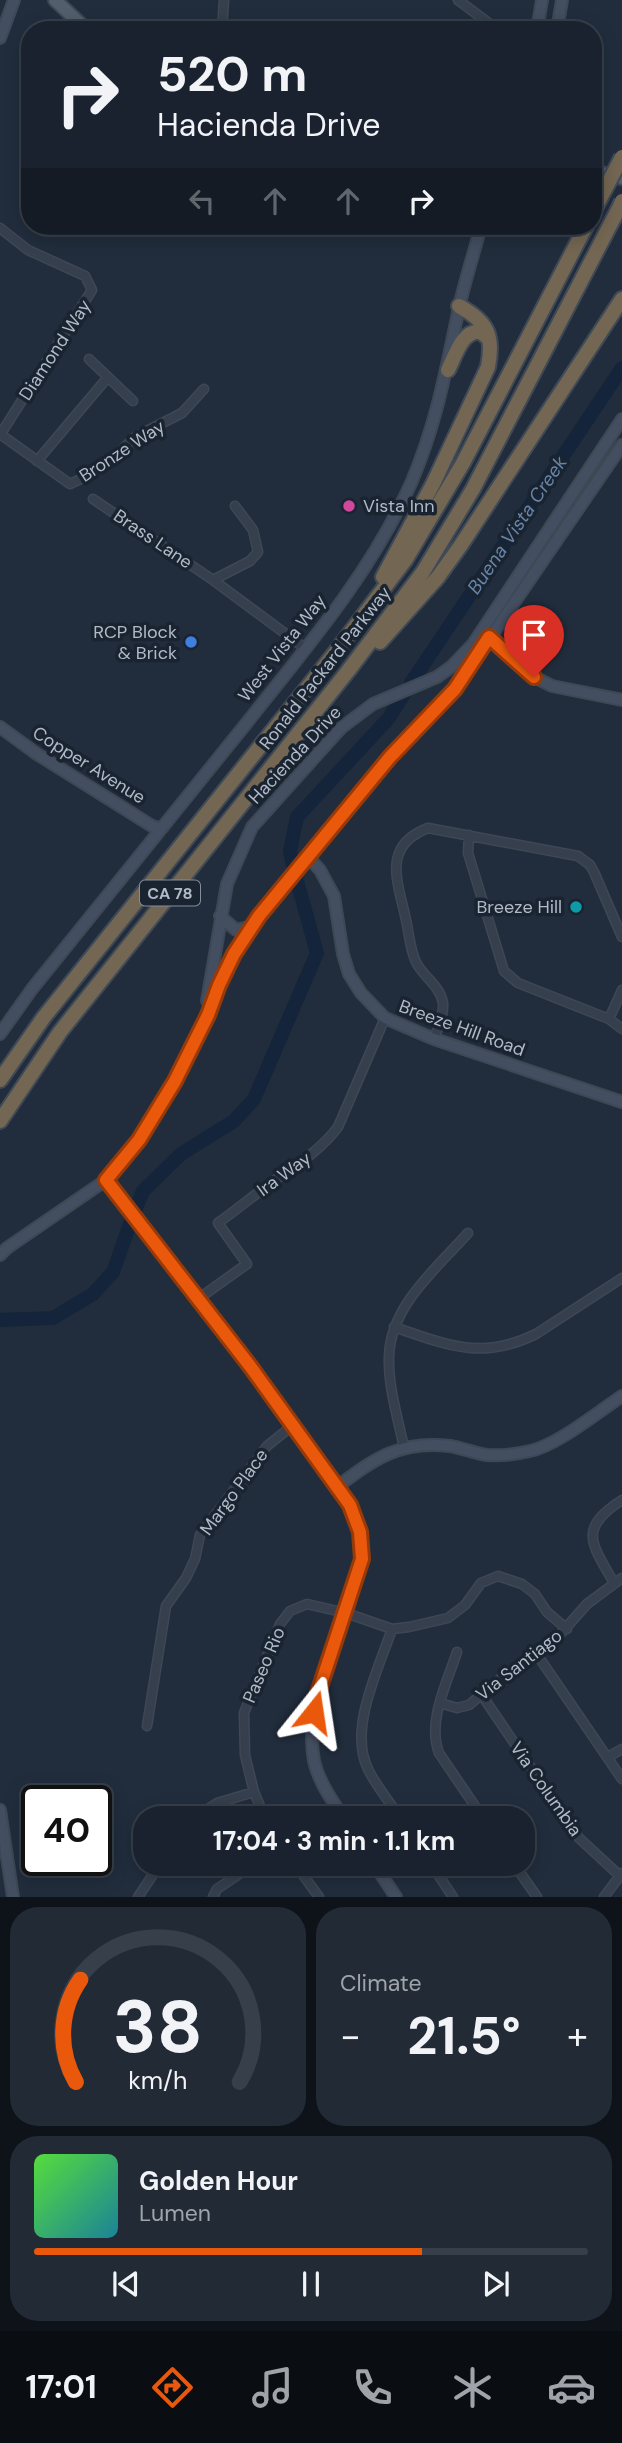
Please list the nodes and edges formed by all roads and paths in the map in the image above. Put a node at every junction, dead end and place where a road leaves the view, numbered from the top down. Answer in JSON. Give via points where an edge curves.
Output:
{"nodes":[{"id":1,"x":14,"y":0,"type":"edge"},
{"id":2,"x":55,"y":0,"type":"edge"},
{"id":3,"x":224,"y":0,"type":"edge"},
{"id":4,"x":458,"y":0,"type":"edge"},
{"id":5,"x":542,"y":0,"type":"edge"},
{"id":6,"x":562,"y":0,"type":"edge"},
{"id":7,"x":77,"y":21,"type":"edge"},
{"id":8,"x":223,"y":21,"type":"edge"},
{"id":9,"x":486,"y":21,"type":"edge"},
{"id":10,"x":538,"y":21,"type":"edge"},
{"id":11,"x":558,"y":21,"type":"edge"},
{"id":12,"x":0,"y":38,"type":"edge"},
{"id":13,"x":622,"y":157,"type":"edge"},
{"id":14,"x":602,"y":173,"type":"edge"},
{"id":15,"x":622,"y":177,"type":"edge"},
{"id":16,"x":602,"y":195,"type":"edge"},
{"id":17,"x":602,"y":201,"type":"edge"},
{"id":18,"x":621,"y":204,"type":"edge"},
{"id":19,"x":0,"y":228,"type":"edge"},
{"id":20,"x":479,"y":235,"type":"edge"},
{"id":21,"x":581,"y":235,"type":"edge"},
{"id":22,"x":622,"y":299,"type":"edge"},
{"id":23,"x":460,"y":306,"type":"junction"},
{"id":24,"x":489,"y":339,"type":"junction"},
{"id":25,"x":89,"y":359,"type":"dead end"},
{"id":26,"x":448,"y":370,"type":"junction"},
{"id":27,"x":108,"y":377,"type":"junction"},
{"id":28,"x":204,"y":389,"type":"dead end"},
{"id":29,"x":133,"y":401,"type":"dead end"},
{"id":30,"x":622,"y":419,"type":"edge"},
{"id":31,"x":0,"y":434,"type":"edge"},
{"id":32,"x":622,"y":445,"type":"edge"},
{"id":33,"x":37,"y":461,"type":"junction"},
{"id":34,"x":93,"y":499,"type":"dead end"},
{"id":35,"x":236,"y":506,"type":"dead end"},
{"id":36,"x":213,"y":580,"type":"junction"},
{"id":37,"x":351,"y":632,"type":"junction"},
{"id":38,"x":486,"y":634,"type":"junction"},
{"id":39,"x":306,"y":649,"type":"junction"},
{"id":40,"x":348,"y":671,"type":"junction"},
{"id":41,"x":622,"y":700,"type":"edge"},
{"id":42,"x":0,"y":727,"type":"edge"},
{"id":43,"x":161,"y":829,"type":"junction"},
{"id":44,"x":469,"y":835,"type":"junction"},
{"id":45,"x":308,"y":857,"type":"junction"},
{"id":46,"x":220,"y":916,"type":"junction"},
{"id":47,"x":253,"y":926,"type":"junction"},
{"id":48,"x":622,"y":937,"type":"edge"},
{"id":49,"x":622,"y":990,"type":"edge"},
{"id":50,"x":385,"y":1018,"type":"junction"},
{"id":51,"x":609,"y":1019,"type":"junction"},
{"id":52,"x":622,"y":1029,"type":"edge"},
{"id":53,"x":0,"y":1034,"type":"edge"},
{"id":54,"x":434,"y":1039,"type":"junction"},
{"id":55,"x":192,"y":1047,"type":"junction"},
{"id":56,"x":0,"y":1080,"type":"edge"},
{"id":57,"x":622,"y":1101,"type":"edge"},
{"id":58,"x":0,"y":1121,"type":"edge"},
{"id":59,"x":106,"y":1180,"type":"junction"},
{"id":60,"x":468,"y":1233,"type":"dead end"},
{"id":61,"x":0,"y":1255,"type":"edge"},
{"id":62,"x":622,"y":1278,"type":"edge"},
{"id":63,"x":198,"y":1298,"type":"junction"},
{"id":64,"x":394,"y":1327,"type":"junction"},
{"id":65,"x":622,"y":1396,"type":"edge"},
{"id":66,"x":292,"y":1426,"type":"junction"},
{"id":67,"x":404,"y":1448,"type":"junction"},
{"id":68,"x":337,"y":1487,"type":"junction"},
{"id":69,"x":622,"y":1500,"type":"edge"},
{"id":70,"x":618,"y":1580,"type":"edge"},
{"id":71,"x":346,"y":1613,"type":"junction"},
{"id":72,"x":392,"y":1629,"type":"junction"},
{"id":73,"x":567,"y":1629,"type":"junction"},
{"id":74,"x":457,"y":1652,"type":"dead end"},
{"id":75,"x":536,"y":1653,"type":"junction"},
{"id":76,"x":481,"y":1694,"type":"junction"},
{"id":77,"x":440,"y":1703,"type":"junction"},
{"id":78,"x":147,"y":1726,"type":"dead end"},
{"id":79,"x":622,"y":1749,"type":"edge"},
{"id":80,"x":608,"y":1757,"type":"junction"},
{"id":81,"x":622,"y":1779,"type":"edge"},
{"id":82,"x":254,"y":1792,"type":"junction"},
{"id":83,"x":212,"y":1806,"type":"edge"},
{"id":84,"x":260,"y":1806,"type":"edge"},
{"id":85,"x":336,"y":1806,"type":"edge"},
{"id":86,"x":392,"y":1806,"type":"edge"},
{"id":87,"x":475,"y":1806,"type":"edge"},
{"id":88,"x":0,"y":1810,"type":"edge"},
{"id":89,"x":621,"y":1874,"type":"edge"},
{"id":90,"x":152,"y":1876,"type":"edge"},
{"id":91,"x":236,"y":1876,"type":"edge"},
{"id":92,"x":304,"y":1876,"type":"edge"},
{"id":93,"x":382,"y":1876,"type":"edge"},
{"id":94,"x":439,"y":1876,"type":"edge"},
{"id":95,"x":522,"y":1876,"type":"edge"},
{"id":96,"x":13,"y":1897,"type":"edge"},
{"id":97,"x":138,"y":1897,"type":"edge"},
{"id":98,"x":213,"y":1897,"type":"edge"},
{"id":99,"x":320,"y":1897,"type":"edge"},
{"id":100,"x":396,"y":1897,"type":"edge"},
{"id":101,"x":453,"y":1897,"type":"edge"},
{"id":102,"x":537,"y":1897,"type":"edge"},
{"id":103,"x":604,"y":1897,"type":"edge"}],
"edges":[{"from":1,"to":12,"type":"main road"},
{"from":2,"to":7,"type":"main road"},
{"from":3,"to":8,"type":"street"},
{"from":4,"to":9,"type":"street"},
{"from":5,"to":10,"type":"main road"},
{"from":6,"to":11,"type":"main road"},
{"from":13,"to":16,"type":"highway","bridge":true},
{"from":14,"to":15,"type":"main road"},
{"from":17,"to":18,"type":"main road"},
{"from":18,"to":40,"type":"highway","name":"Ronald Packard Parkway","number":"CA 78","via":[[448,533]]},
{"from":19,"to":31,"type":"street","name":"Diamond Way","via":[[28,250],[85,276],[92,290]]},
{"from":20,"to":23,"type":"main road","name":"West Vista Way"},
{"from":21,"to":37,"type":"highway","name":"Ronald Packard Parkway","number":"CA 78","via":[[429,523]]},
{"from":22,"to":40,"type":"highway","via":[[446,566],[385,638]]},
{"from":23,"to":24,"type":"highway","via":[[481,320]]},
{"from":23,"to":26,"type":"main road","name":"West Vista Way"},
{"from":24,"to":26,"type":"highway","via":[[481,332],[471,332]]},
{"from":24,"to":37,"type":"highway","via":[[491,350],[481,385],[410,530]]},
{"from":25,"to":27,"type":"street"},
{"from":26,"to":39,"type":"main road","name":"West Vista Way","via":[[430,432],[385,535]]},
{"from":27,"to":29,"type":"street"},
{"from":27,"to":33,"type":"street"},
{"from":28,"to":33,"type":"street","name":"Bronze Way","via":[[182,413],[135,437],[107,464],[70,484]]},
{"from":30,"to":38,"type":"main road","name":"Hacienda Drive"},
{"from":31,"to":33,"type":"street"},
{"from":32,"to":38,"type":"main road","name":"Hacienda Drive"},
{"from":34,"to":36,"type":"street","name":"Brass Lane"},
{"from":35,"to":36,"type":"street","via":[[253,530],[258,552]]},
{"from":36,"to":39,"type":"street","name":"Brass Lane"},
{"from":37,"to":56,"type":"highway","name":"Ronald Packard Parkway","number":"CA 78","via":[[44,1017]]},
{"from":38,"to":41,"type":"main road","via":[[534,677],[552,686]]},
{"from":38,"to":45,"type":"main road","name":"Hacienda Drive","via":[[455,689],[390,757]]},
{"from":38,"to":46,"type":"main road","name":"Hacienda Drive","via":[[437,677],[373,704],[341,728],[252,827],[227,884]]},
{"from":39,"to":43,"type":"main road","name":"West Vista Way"},
{"from":40,"to":58,"type":"highway","name":"Ronald Packard Parkway","number":"CA 78","via":[[60,1032]]},
{"from":42,"to":43,"type":"main road","name":"Copper Avenue"},
{"from":43,"to":53,"type":"main road","name":"West Vista Way"},
{"from":44,"to":48,"type":"street","via":[[578,856],[594,872]]},
{"from":44,"to":51,"type":"street","via":[[468,853],[504,971],[518,983]]},
{"from":44,"to":54,"type":"street","via":[[428,828],[412,834],[398,853],[396,873],[416,961],[443,1001]]},
{"from":45,"to":47,"type":"main road","name":"Hacienda Drive"},
{"from":45,"to":50,"type":"main road","name":"Breeze Hill Road","via":[[334,896],[349,974]]},
{"from":46,"to":47,"type":"main road","via":[[236,930]]},
{"from":46,"to":55,"type":"main road","name":"Hacienda Drive","via":[[209,991]]},
{"from":47,"to":55,"type":"main road","name":"Hacienda Drive","via":[[224,975]]},
{"from":49,"to":51,"type":"street"},
{"from":50,"to":54,"type":"main road","name":"Breeze Hill Road"},
{"from":50,"to":63,"type":"street","name":"Ira Way","via":[[338,1127],[322,1148],[218,1223],[247,1264]]},
{"from":51,"to":52,"type":"street"},
{"from":54,"to":57,"type":"main road","name":"Breeze Hill Road"},
{"from":55,"to":59,"type":"main road","name":"Hacienda Drive","via":[[139,1140]]},
{"from":59,"to":61,"type":"main road","name":"Hacienda Drive"},
{"from":59,"to":63,"type":"main road"},
{"from":60,"to":64,"type":"street","via":[[411,1297]]},
{"from":62,"to":64,"type":"street","via":[[536,1334],[481,1351]]},
{"from":63,"to":66,"type":"main road"},
{"from":64,"to":67,"type":"street","via":[[388,1355]]},
{"from":65,"to":67,"type":"main road","via":[[531,1451],[488,1455],[449,1446]]},
{"from":66,"to":68,"type":"main road"},
{"from":66,"to":78,"type":"street","name":"Margo Place","via":[[267,1446],[201,1535],[191,1569],[166,1606]]},
{"from":67,"to":68,"type":"main road","via":[[372,1460]]},
{"from":68,"to":71,"type":"main road","via":[[360,1532],[360,1570]]},
{"from":69,"to":70,"type":"street","via":[[600,1516],[592,1540]]},
{"from":70,"to":73,"type":"street","name":"Via Santiago","via":[[587,1604]]},
{"from":71,"to":72,"type":"street","name":"Paseo Rio"},
{"from":71,"to":82,"type":"street","name":"Paseo Rio","via":[[307,1604],[290,1611],[279,1623],[244,1713],[245,1755]]},
{"from":71,"to":85,"type":"main road","via":[[317,1696],[311,1728],[315,1763]]},
{"from":72,"to":73,"type":"street","via":[[448,1618],[481,1583],[498,1576],[522,1584]]},
{"from":72,"to":86,"type":"street","via":[[360,1731],[367,1768]]},
{"from":73,"to":75,"type":"street","name":"Via Santiago"},
{"from":74,"to":77,"type":"street"},
{"from":75,"to":76,"type":"street","name":"Via Santiago"},
{"from":75,"to":80,"type":"street"},
{"from":76,"to":77,"type":"street","name":"Via Santiago","via":[[457,1708]]},
{"from":76,"to":89,"type":"street","name":"Via Columbia","via":[[579,1838]]},
{"from":77,"to":87,"type":"street","via":[[433,1729],[439,1753]]},
{"from":79,"to":80,"type":"street"},
{"from":80,"to":81,"type":"street"},
{"from":82,"to":83,"type":"street"},
{"from":82,"to":84,"type":"street","name":"Paseo Rio"},
{"from":88,"to":96,"type":"main road"},
{"from":89,"to":103,"type":"street"},
{"from":90,"to":97,"type":"street"},
{"from":91,"to":98,"type":"street"},
{"from":92,"to":99,"type":"street"},
{"from":93,"to":100,"type":"main road"},
{"from":94,"to":101,"type":"street"},
{"from":95,"to":102,"type":"street"}]}
